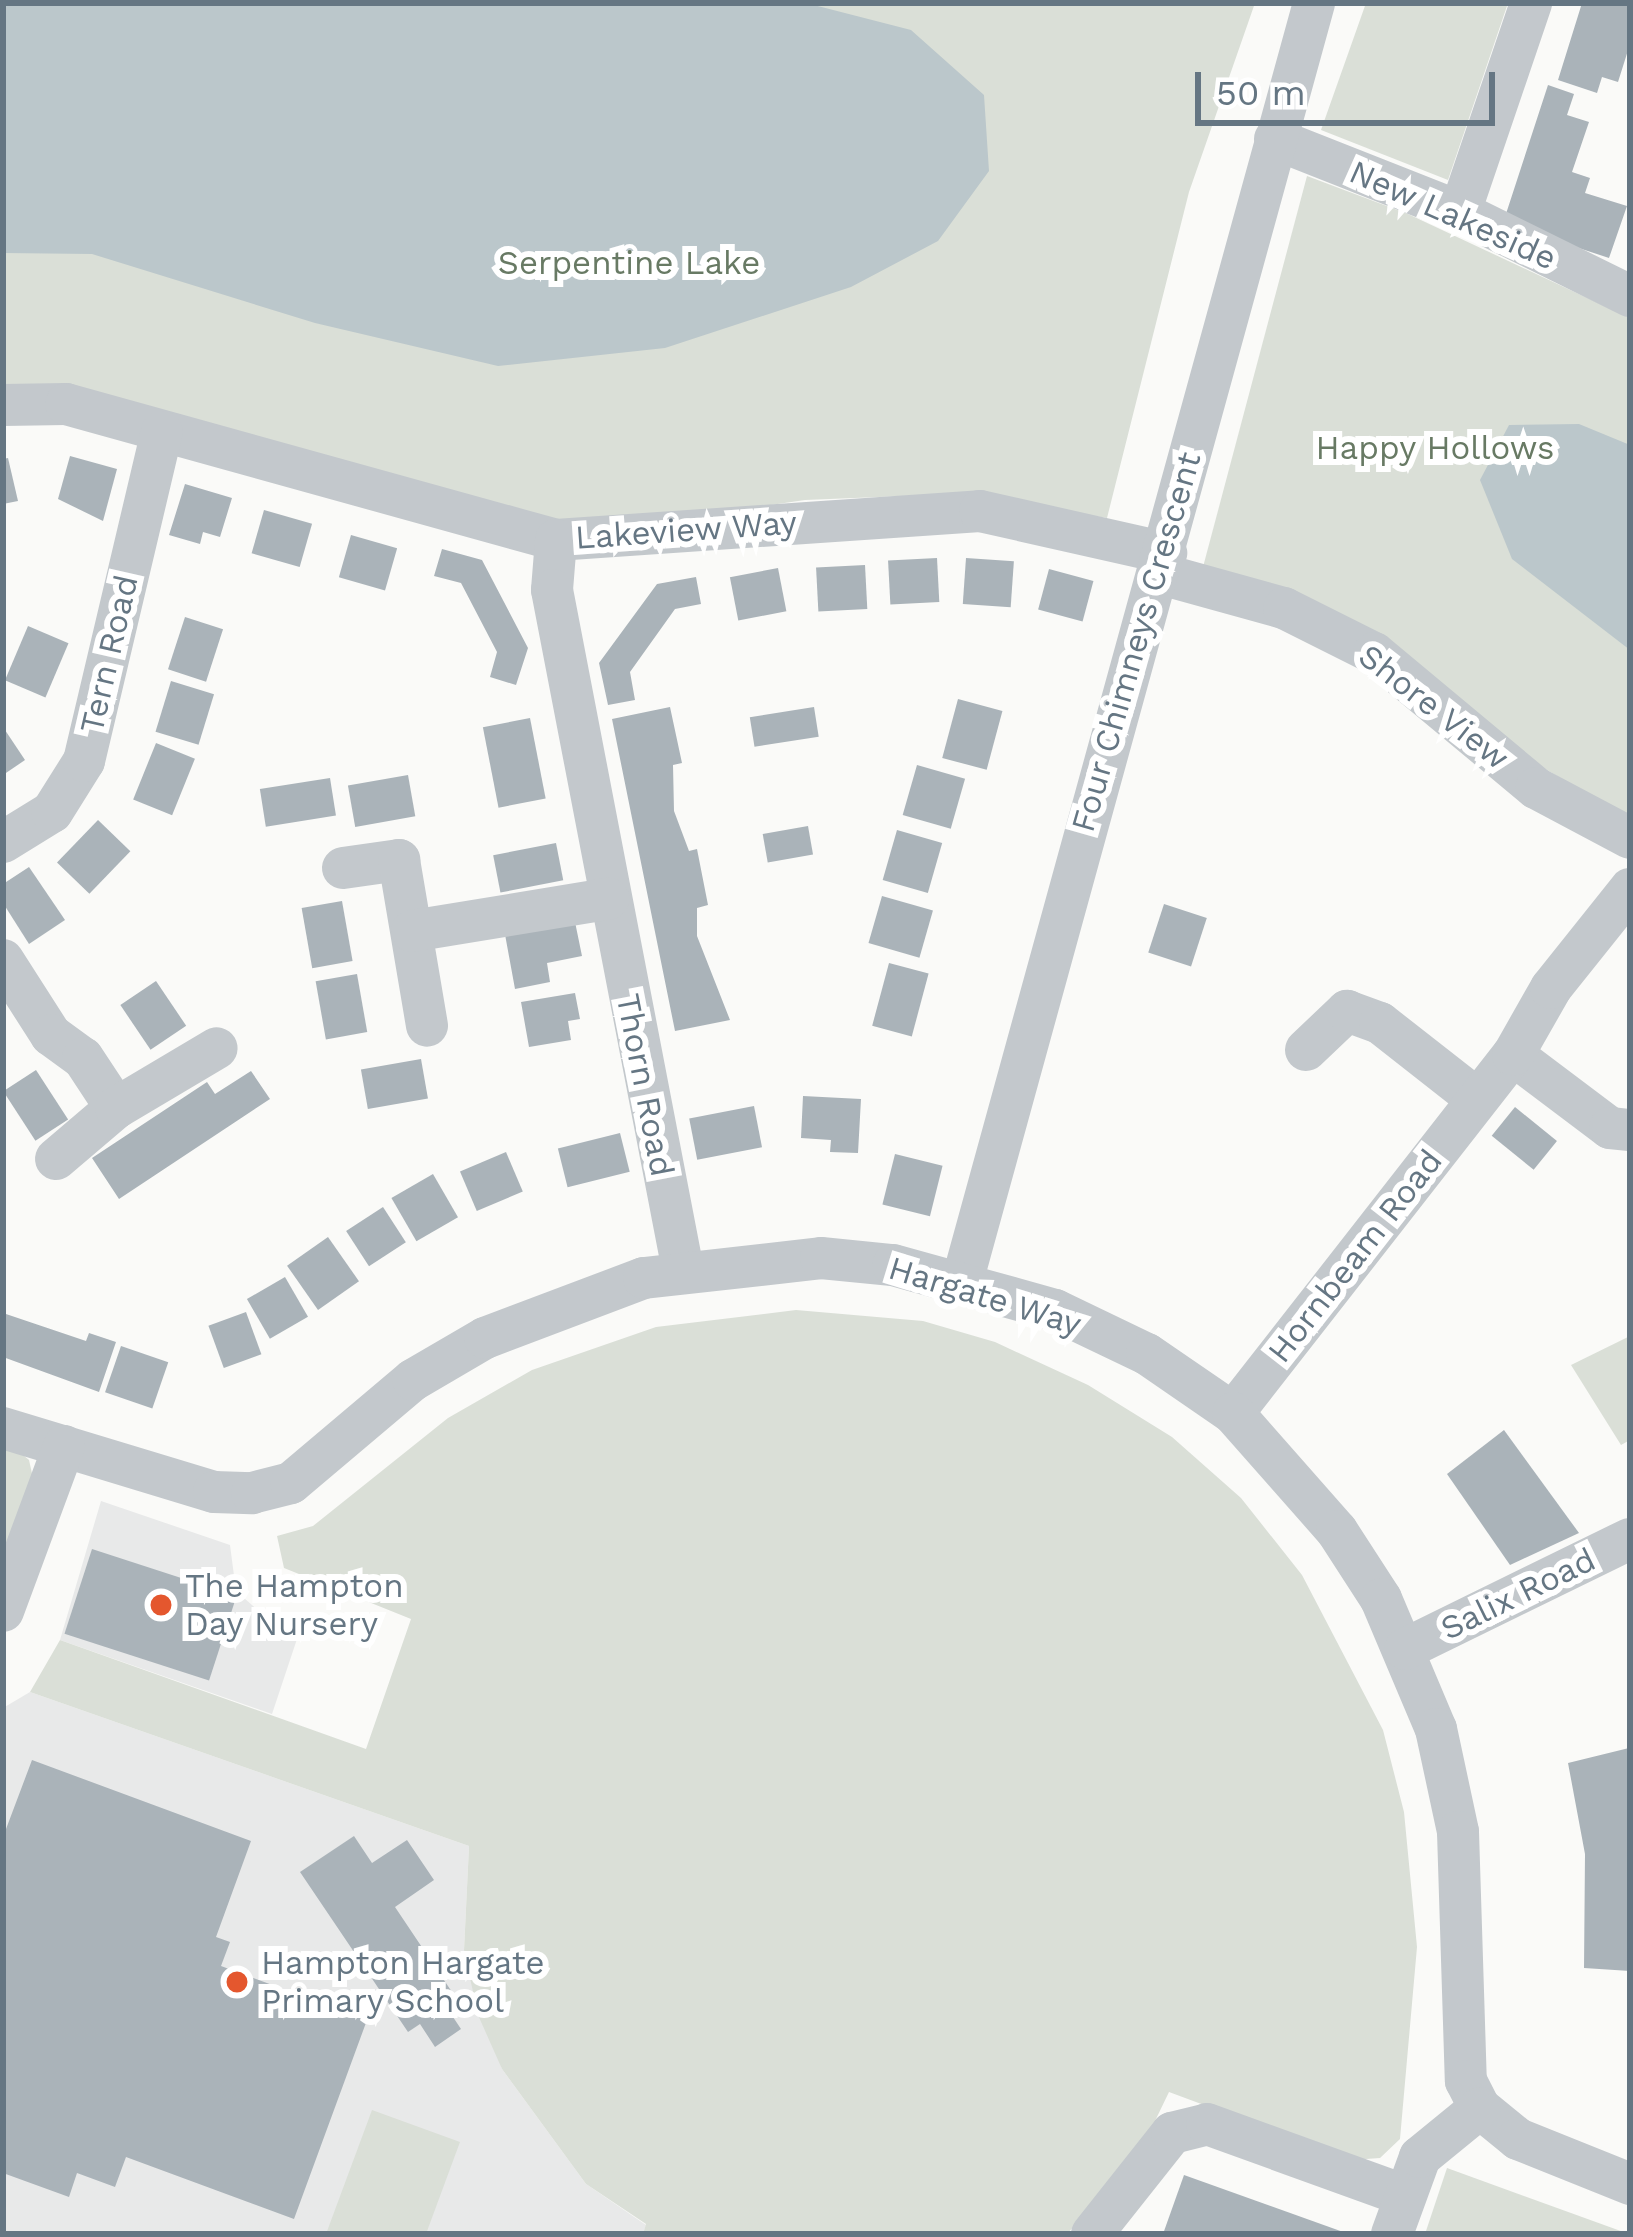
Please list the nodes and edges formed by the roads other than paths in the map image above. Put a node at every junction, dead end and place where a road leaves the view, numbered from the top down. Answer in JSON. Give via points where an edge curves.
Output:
{"nodes":[{"id":1,"x":1314,"y":3,"type":"edge"},
{"id":2,"x":1531,"y":3,"type":"edge"},
{"id":3,"x":1274,"y":139,"type":"junction"},
{"id":4,"x":1460,"y":212,"type":"junction"},
{"id":5,"x":1630,"y":296,"type":"edge"},
{"id":6,"x":3,"y":405,"type":"edge"},
{"id":7,"x":162,"y":432,"type":"junction"},
{"id":8,"x":556,"y":539,"type":"junction"},
{"id":9,"x":1163,"y":563,"type":"junction"},
{"id":10,"x":1630,"y":838,"type":"edge"},
{"id":11,"x":3,"y":842,"type":"edge"},
{"id":12,"x":343,"y":868,"type":"dead end"},
{"id":13,"x":1630,"y":889,"type":"edge"},
{"id":14,"x":608,"y":899,"type":"junction"},
{"id":15,"x":412,"y":931,"type":"junction"},
{"id":16,"x":3,"y":960,"type":"edge"},
{"id":17,"x":427,"y":1026,"type":"dead end"},
{"id":18,"x":217,"y":1048,"type":"dead end"},
{"id":19,"x":1306,"y":1050,"type":"dead end"},
{"id":20,"x":1513,"y":1055,"type":"junction"},
{"id":21,"x":1477,"y":1099,"type":"junction"},
{"id":22,"x":116,"y":1108,"type":"junction"},
{"id":23,"x":1630,"y":1130,"type":"edge"},
{"id":24,"x":56,"y":1159,"type":"dead end"},
{"id":25,"x":683,"y":1270,"type":"junction"},
{"id":26,"x":962,"y":1282,"type":"junction"},
{"id":27,"x":1233,"y":1413,"type":"junction"},
{"id":28,"x":3,"y":1428,"type":"edge"},
{"id":29,"x":64,"y":1446,"type":"junction"},
{"id":30,"x":1630,"y":1539,"type":"edge"},
{"id":31,"x":3,"y":1611,"type":"edge"},
{"id":32,"x":1406,"y":1648,"type":"junction"},
{"id":33,"x":1480,"y":2108,"type":"junction"},
{"id":34,"x":1630,"y":2183,"type":"edge"},
{"id":35,"x":1397,"y":2214,"type":"edge"},
{"id":36,"x":1092,"y":2234,"type":"edge"}],
"edges":[{"from":1,"to":3,"type":"street","name":"Four Chimneys Crescent"},
{"from":2,"to":4,"type":"street"},
{"from":3,"to":4,"type":"street","name":"New Lakeside"},
{"from":3,"to":9,"type":"street","name":"Four Chimneys Crescent"},
{"from":4,"to":5,"type":"street","name":"New Lakeside"},
{"from":6,"to":7,"type":"street","name":"Lakeview Way","via":[[66,404]]},
{"from":7,"to":8,"type":"street","name":"Lakeview Way"},
{"from":7,"to":11,"type":"street","name":"Tern Road","via":[[84,761],[52,812]]},
{"from":8,"to":9,"type":"street","name":"Lakeview Way","via":[[980,512]]},
{"from":8,"to":14,"type":"street","name":"Thorn Road","via":[[552,590]]},
{"from":9,"to":10,"type":"street","name":"Shore View","via":[[1285,608],[1374,653],[1536,788]]},
{"from":9,"to":26,"type":"street","name":"Four Chimneys Crescent","via":[[1085,814]]},
{"from":12,"to":15,"type":"street","via":[[399,860]]},
{"from":13,"to":20,"type":"street","name":"Hornbeam Road","via":[[1551,988]]},
{"from":14,"to":15,"type":"street"},
{"from":14,"to":25,"type":"street","name":"Thorn Road"},
{"from":15,"to":17,"type":"street"},
{"from":16,"to":22,"type":"street","via":[[51,1035],[82,1058]]},
{"from":18,"to":22,"type":"street"},
{"from":19,"to":21,"type":"street","via":[[1347,1011],[1380,1023]]},
{"from":20,"to":21,"type":"street","name":"Hornbeam Road"},
{"from":20,"to":23,"type":"street","via":[[1610,1128]]},
{"from":21,"to":27,"type":"street","name":"Hornbeam Road"},
{"from":22,"to":24,"type":"street"},
{"from":25,"to":26,"type":"street","name":"Hargate Way","via":[[821,1258]]},
{"from":25,"to":29,"type":"street","name":"Hargate Way","via":[[565,1301],[485,1338],[412,1380],[291,1483],[214,1492]]},
{"from":26,"to":27,"type":"street","name":"Hargate Way","via":[[1055,1310],[1147,1354]]},
{"from":27,"to":32,"type":"street","name":"Hargate Way","via":[[1336,1531]]},
{"from":28,"to":29,"type":"street","name":"Hargate Way"},
{"from":29,"to":31,"type":"street"},
{"from":30,"to":32,"type":"street","name":"Salix Road"},
{"from":32,"to":33,"type":"street","name":"Hargate Way","via":[[1436,1729],[1458,1832],[1462,2061]]},
{"from":33,"to":34,"type":"street","via":[[1518,2139]]},
{"from":33,"to":35,"type":"street","via":[[1420,2157]]},
{"from":35,"to":36,"type":"street","via":[[1207,2124],[1172,2132]]}]}
